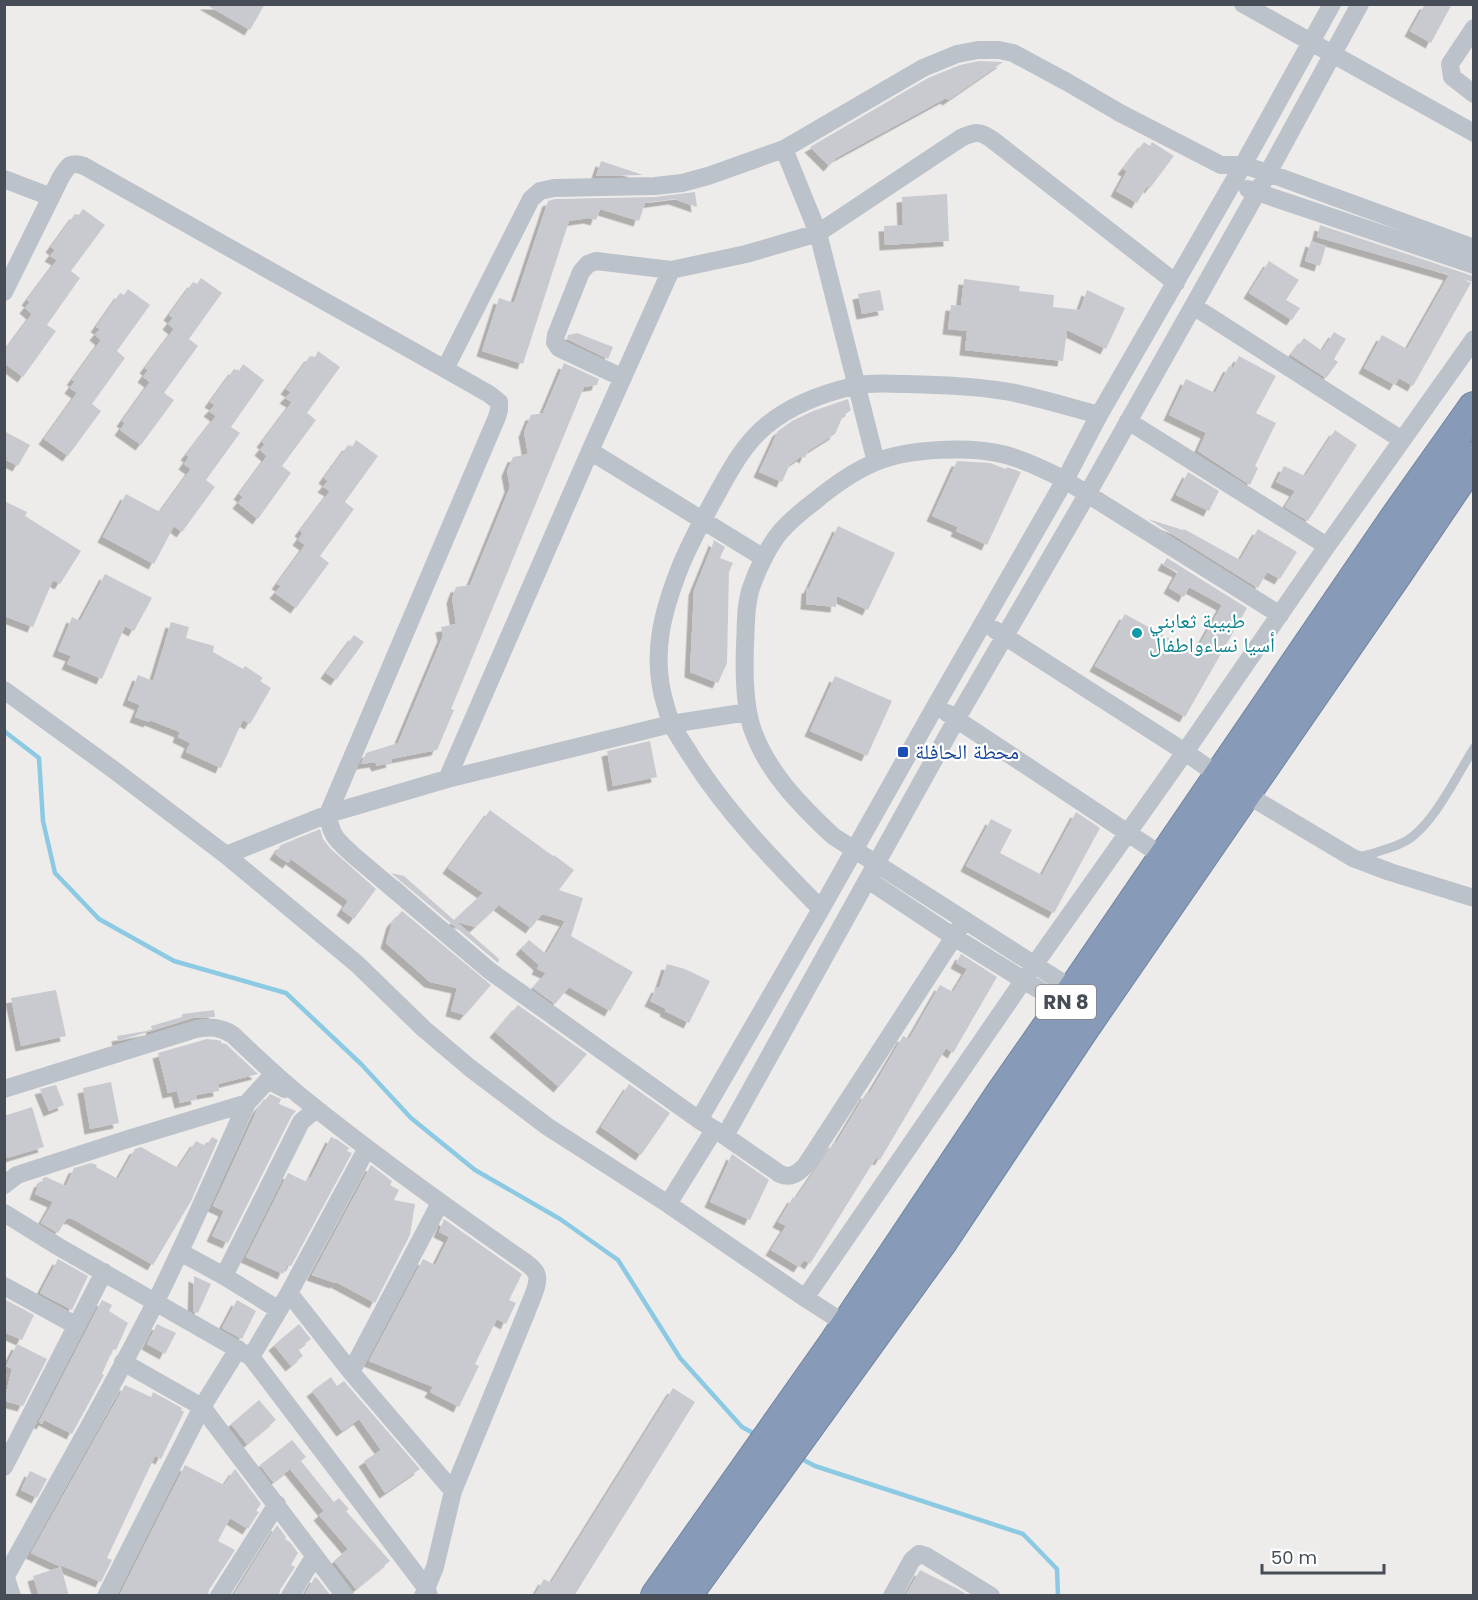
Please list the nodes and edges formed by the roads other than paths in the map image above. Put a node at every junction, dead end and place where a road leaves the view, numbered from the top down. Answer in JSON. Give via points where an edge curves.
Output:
{"nodes":[{"id":1,"x":1243,"y":4,"type":"edge"},
{"id":2,"x":1332,"y":4,"type":"edge"},
{"id":3,"x":1360,"y":4,"type":"edge"},
{"id":4,"x":1473,"y":28,"type":"edge"},
{"id":5,"x":1310,"y":41,"type":"junction"},
{"id":6,"x":1332,"y":54,"type":"junction"},
{"id":7,"x":1473,"y":94,"type":"edge"},
{"id":8,"x":1473,"y":134,"type":"edge"},
{"id":9,"x":784,"y":149,"type":"junction"},
{"id":10,"x":1221,"y":165,"type":"junction"},
{"id":11,"x":1243,"y":165,"type":"junction"},
{"id":12,"x":1268,"y":173,"type":"junction"},
{"id":13,"x":4,"y":178,"type":"edge"},
{"id":14,"x":1233,"y":183,"type":"junction"},
{"id":15,"x":1257,"y":192,"type":"junction"},
{"id":16,"x":51,"y":196,"type":"junction"},
{"id":17,"x":818,"y":233,"type":"junction"},
{"id":18,"x":1473,"y":248,"type":"edge"},
{"id":19,"x":1473,"y":265,"type":"edge"},
{"id":20,"x":671,"y":270,"type":"junction"},
{"id":21,"x":1176,"y":283,"type":"junction"},
{"id":22,"x":4,"y":291,"type":"edge"},
{"id":23,"x":1193,"y":306,"type":"junction"},
{"id":24,"x":1473,"y":339,"type":"edge"},
{"id":25,"x":445,"y":369,"type":"junction"},
{"id":26,"x":623,"y":378,"type":"junction"},
{"id":27,"x":856,"y":385,"type":"junction"},
{"id":28,"x":1473,"y":408,"type":"edge"},
{"id":29,"x":1099,"y":415,"type":"junction"},
{"id":30,"x":1128,"y":421,"type":"junction"},
{"id":31,"x":1402,"y":440,"type":"junction"},
{"id":32,"x":590,"y":451,"type":"junction"},
{"id":33,"x":1473,"y":458,"type":"edge"},
{"id":34,"x":876,"y":462,"type":"junction"},
{"id":35,"x":1065,"y":480,"type":"junction"},
{"id":36,"x":1088,"y":493,"type":"junction"},
{"id":37,"x":703,"y":521,"type":"junction"},
{"id":38,"x":1327,"y":546,"type":"junction"},
{"id":39,"x":764,"y":558,"type":"junction"},
{"id":40,"x":1280,"y":615,"type":"junction"},
{"id":41,"x":984,"y":622,"type":"junction"},
{"id":42,"x":1005,"y":636,"type":"junction"},
{"id":43,"x":4,"y":690,"type":"edge"},
{"id":44,"x":936,"y":705,"type":"junction"},
{"id":45,"x":748,"y":712,"type":"junction"},
{"id":46,"x":956,"y":720,"type":"junction"},
{"id":47,"x":671,"y":724,"type":"junction"},
{"id":48,"x":1473,"y":748,"type":"edge"},
{"id":49,"x":1185,"y":752,"type":"junction"},
{"id":50,"x":447,"y":779,"type":"junction"},
{"id":51,"x":1232,"y":785,"type":"junction"},
{"id":52,"x":328,"y":814,"type":"junction"},
{"id":53,"x":1128,"y":834,"type":"junction"},
{"id":54,"x":855,"y":850,"type":"junction"},
{"id":55,"x":226,"y":855,"type":"junction"},
{"id":56,"x":1164,"y":857,"type":"junction"},
{"id":57,"x":1353,"y":858,"type":"junction"},
{"id":58,"x":876,"y":863,"type":"junction"},
{"id":59,"x":868,"y":880,"type":"junction"},
{"id":60,"x":1473,"y":898,"type":"edge"},
{"id":61,"x":821,"y":909,"type":"junction"},
{"id":62,"x":965,"y":920,"type":"junction"},
{"id":63,"x":954,"y":937,"type":"junction"},
{"id":64,"x":1035,"y":965,"type":"junction"},
{"id":65,"x":1023,"y":981,"type":"junction"},
{"id":66,"x":1069,"y":998,"type":"junction"},
{"id":67,"x":4,"y":1089,"type":"edge"},
{"id":68,"x":246,"y":1103,"type":"junction"},
{"id":69,"x":310,"y":1104,"type":"junction"},
{"id":70,"x":713,"y":1128,"type":"junction"},
{"id":71,"x":367,"y":1148,"type":"junction"},
{"id":72,"x":4,"y":1185,"type":"edge"},
{"id":73,"x":440,"y":1203,"type":"junction"},
{"id":74,"x":668,"y":1203,"type":"junction"},
{"id":75,"x":4,"y":1213,"type":"edge"},
{"id":76,"x":180,"y":1252,"type":"junction"},
{"id":77,"x":104,"y":1272,"type":"junction"},
{"id":78,"x":224,"y":1276,"type":"junction"},
{"id":79,"x":4,"y":1286,"type":"edge"},
{"id":80,"x":289,"y":1293,"type":"junction"},
{"id":81,"x":805,"y":1299,"type":"junction"},
{"id":82,"x":155,"y":1301,"type":"junction"},
{"id":83,"x":279,"y":1310,"type":"junction"},
{"id":84,"x":847,"y":1325,"type":"junction"},
{"id":85,"x":76,"y":1326,"type":"junction"},
{"id":86,"x":244,"y":1353,"type":"junction"},
{"id":87,"x":123,"y":1362,"type":"junction"},
{"id":88,"x":351,"y":1372,"type":"junction"},
{"id":89,"x":202,"y":1407,"type":"junction"},
{"id":90,"x":4,"y":1467,"type":"edge"},
{"id":91,"x":453,"y":1491,"type":"junction"},
{"id":92,"x":277,"y":1504,"type":"junction"},
{"id":93,"x":314,"y":1557,"type":"junction"},
{"id":94,"x":5,"y":1575,"type":"edge"},
{"id":95,"x":426,"y":1593,"type":"edge"},
{"id":96,"x":12,"y":1596,"type":"edge"},
{"id":97,"x":106,"y":1596,"type":"edge"},
{"id":98,"x":219,"y":1596,"type":"edge"},
{"id":99,"x":290,"y":1596,"type":"edge"},
{"id":100,"x":345,"y":1596,"type":"edge"},
{"id":101,"x":657,"y":1596,"type":"edge"},
{"id":102,"x":685,"y":1596,"type":"edge"},
{"id":103,"x":892,"y":1596,"type":"edge"},
{"id":104,"x":991,"y":1596,"type":"edge"}],
"edges":[{"from":1,"to":5,"type":"street"},
{"from":2,"to":5,"type":"street"},
{"from":3,"to":6,"type":"street"},
{"from":4,"to":7,"type":"street","via":[[1450,64],[1452,77]]},
{"from":5,"to":6,"type":"street"},
{"from":5,"to":11,"type":"street"},
{"from":6,"to":8,"type":"street"},
{"from":6,"to":12,"type":"street"},
{"from":9,"to":10,"type":"street","via":[[923,68],[957,54],[999,50],[1013,53]]},
{"from":9,"to":17,"type":"street"},
{"from":9,"to":25,"type":"street","via":[[682,183],[540,191],[531,199]]},
{"from":10,"to":11,"type":"street"},
{"from":10,"to":14,"type":"street"},
{"from":11,"to":12,"type":"street"},
{"from":11,"to":14,"type":"street"},
{"from":12,"to":15,"type":"street"},
{"from":12,"to":18,"type":"street"},
{"from":13,"to":16,"type":"street"},
{"from":14,"to":15,"type":"street"},
{"from":14,"to":21,"type":"street"},
{"from":15,"to":19,"type":"street"},
{"from":15,"to":23,"type":"street"},
{"from":16,"to":22,"type":"street"},
{"from":16,"to":25,"type":"street","via":[[69,166],[84,166]]},
{"from":17,"to":20,"type":"street"},
{"from":17,"to":21,"type":"street","via":[[962,138],[979,133]]},
{"from":17,"to":27,"type":"street"},
{"from":20,"to":26,"type":"street"},
{"from":20,"to":26,"type":"street","via":[[596,261],[581,272],[555,342]]},
{"from":21,"to":29,"type":"street"},
{"from":23,"to":30,"type":"street"},
{"from":23,"to":31,"type":"street"},
{"from":24,"to":31,"type":"street"},
{"from":25,"to":52,"type":"street","via":[[495,398],[499,411]]},
{"from":26,"to":32,"type":"street"},
{"from":27,"to":29,"type":"street","via":[[978,388]]},
{"from":27,"to":34,"type":"street"},
{"from":27,"to":37,"type":"street","via":[[785,411],[765,426],[732,467]]},
{"from":28,"to":51,"type":"highway","number":"RN 8","via":[[1387,531]]},
{"from":29,"to":35,"type":"street"},
{"from":30,"to":36,"type":"street"},
{"from":30,"to":38,"type":"street"},
{"from":31,"to":38,"type":"street"},
{"from":32,"to":37,"type":"street"},
{"from":32,"to":50,"type":"street"},
{"from":33,"to":51,"type":"highway","number":"RN 8","via":[[1396,572]]},
{"from":34,"to":35,"type":"street","via":[[898,455],[972,450],[1005,455]]},
{"from":34,"to":39,"type":"street","via":[[829,489],[801,511],[779,533]]},
{"from":35,"to":36,"type":"street"},
{"from":35,"to":41,"type":"street"},
{"from":36,"to":40,"type":"street"},
{"from":36,"to":42,"type":"street"},
{"from":37,"to":39,"type":"street"},
{"from":37,"to":47,"type":"street","via":[[688,548],[662,621],[658,669]]},
{"from":38,"to":40,"type":"street"},
{"from":39,"to":45,"type":"street","via":[[751,588],[746,618]]},
{"from":40,"to":49,"type":"street"},
{"from":41,"to":42,"type":"street"},
{"from":41,"to":44,"type":"street"},
{"from":42,"to":46,"type":"street"},
{"from":42,"to":49,"type":"street"},
{"from":43,"to":55,"type":"street"},
{"from":44,"to":46,"type":"street"},
{"from":44,"to":54,"type":"street"},
{"from":45,"to":47,"type":"street"},
{"from":45,"to":54,"type":"street","via":[[764,755],[787,790],[833,836]]},
{"from":46,"to":53,"type":"street"},
{"from":46,"to":58,"type":"street"},
{"from":47,"to":50,"type":"street"},
{"from":47,"to":61,"type":"street","via":[[742,826]]},
{"from":48,"to":57,"type":"lane","via":[[1430,820],[1406,841]]},
{"from":49,"to":51,"type":"street"},
{"from":49,"to":53,"type":"street"},
{"from":50,"to":52,"type":"street"},
{"from":51,"to":56,"type":"highway","number":"RN 8"},
{"from":51,"to":57,"type":"street"},
{"from":51,"to":102,"type":"highway","number":"RN 8","via":[[1081,1031],[940,1243]]},
{"from":52,"to":55,"type":"street"},
{"from":52,"to":70,"type":"street","via":[[334,837],[490,971]]},
{"from":53,"to":56,"type":"street"},
{"from":53,"to":64,"type":"street"},
{"from":54,"to":58,"type":"street"},
{"from":54,"to":61,"type":"street"},
{"from":55,"to":74,"type":"street","via":[[357,964],[470,1068],[548,1127]]},
{"from":56,"to":66,"type":"highway","number":"RN 8"},
{"from":57,"to":60,"type":"street"},
{"from":58,"to":59,"type":"street"},
{"from":58,"to":62,"type":"street"},
{"from":59,"to":63,"type":"street"},
{"from":59,"to":70,"type":"street"},
{"from":61,"to":70,"type":"street"},
{"from":62,"to":63,"type":"street"},
{"from":62,"to":64,"type":"street"},
{"from":63,"to":65,"type":"street"},
{"from":63,"to":70,"type":"street","via":[[799,1173],[785,1177]]},
{"from":64,"to":65,"type":"street"},
{"from":64,"to":66,"type":"street"},
{"from":65,"to":66,"type":"street"},
{"from":65,"to":81,"type":"street"},
{"from":66,"to":84,"type":"highway","number":"RN 8"},
{"from":67,"to":69,"type":"street","via":[[196,1029],[215,1027],[233,1035]]},
{"from":68,"to":69,"type":"street","via":[[268,1080]]},
{"from":68,"to":72,"type":"street","via":[[17,1175]]},
{"from":68,"to":76,"type":"street"},
{"from":69,"to":71,"type":"street"},
{"from":69,"to":78,"type":"street"},
{"from":70,"to":74,"type":"street"},
{"from":71,"to":73,"type":"street"},
{"from":71,"to":80,"type":"street"},
{"from":73,"to":88,"type":"street"},
{"from":73,"to":91,"type":"street","via":[[525,1262],[538,1278]]},
{"from":74,"to":81,"type":"street"},
{"from":75,"to":77,"type":"street"},
{"from":76,"to":78,"type":"street"},
{"from":76,"to":82,"type":"street"},
{"from":77,"to":82,"type":"street"},
{"from":77,"to":85,"type":"street"},
{"from":78,"to":83,"type":"street"},
{"from":79,"to":85,"type":"street"},
{"from":80,"to":83,"type":"street"},
{"from":80,"to":88,"type":"street"},
{"from":81,"to":84,"type":"street"},
{"from":82,"to":86,"type":"street"},
{"from":82,"to":87,"type":"street"},
{"from":83,"to":86,"type":"street"},
{"from":84,"to":101,"type":"highway","number":"RN 8"},
{"from":85,"to":90,"type":"street"},
{"from":86,"to":89,"type":"street"},
{"from":86,"to":95,"type":"street"},
{"from":87,"to":89,"type":"street"},
{"from":87,"to":94,"type":"street"},
{"from":88,"to":91,"type":"street"},
{"from":89,"to":92,"type":"street"},
{"from":89,"to":97,"type":"street"},
{"from":91,"to":95,"type":"street"},
{"from":92,"to":93,"type":"street"},
{"from":92,"to":98,"type":"street"},
{"from":93,"to":99,"type":"street"},
{"from":93,"to":100,"type":"street"},
{"from":94,"to":96,"type":"street"},
{"from":103,"to":104,"type":"street","via":[[919,1554]]}]}
